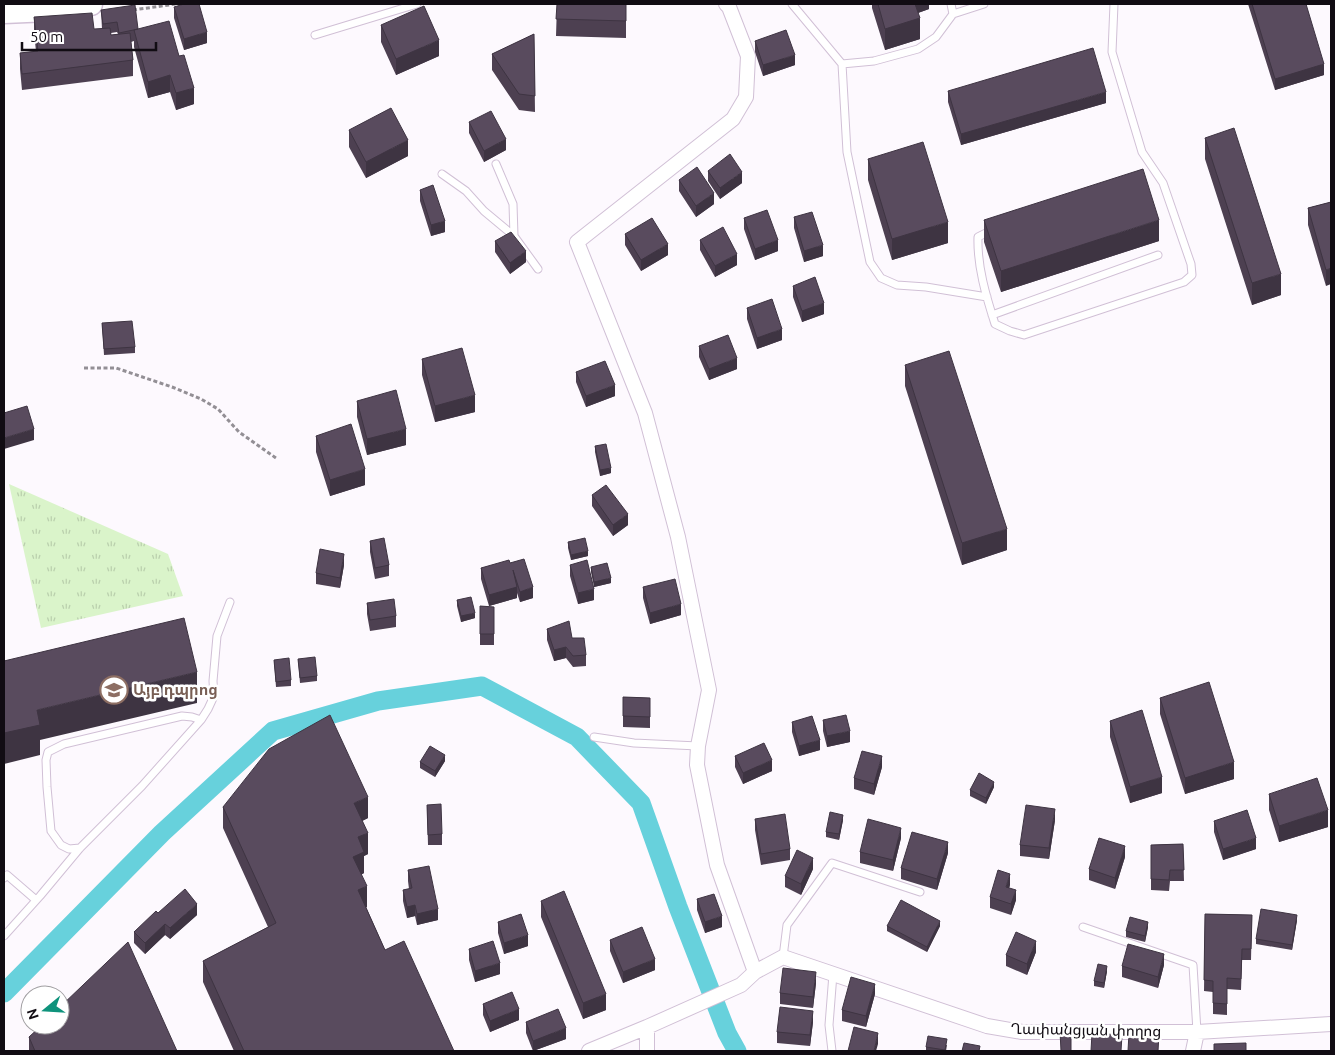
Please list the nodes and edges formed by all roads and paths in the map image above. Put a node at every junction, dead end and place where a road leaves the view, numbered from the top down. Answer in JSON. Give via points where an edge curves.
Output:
{"nodes":[{"id":1,"x":91,"y":4,"type":"edge"},
{"id":2,"x":417,"y":4,"type":"edge"},
{"id":3,"x":726,"y":4,"type":"edge"},
{"id":4,"x":792,"y":4,"type":"edge"},
{"id":5,"x":951,"y":4,"type":"edge"},
{"id":6,"x":984,"y":4,"type":"edge"},
{"id":7,"x":1114,"y":4,"type":"edge"},
{"id":8,"x":4,"y":12,"type":"edge"},
{"id":9,"x":953,"y":14,"type":"junction"},
{"id":10,"x":315,"y":35,"type":"dead end"},
{"id":11,"x":842,"y":64,"type":"junction"},
{"id":12,"x":496,"y":164,"type":"dead end"},
{"id":13,"x":442,"y":174,"type":"dead end"},
{"id":14,"x":996,"y":228,"type":"edge"},
{"id":15,"x":514,"y":236,"type":"junction"},
{"id":16,"x":1158,"y":255,"type":"dead end"},
{"id":17,"x":538,"y":269,"type":"dead end"},
{"id":18,"x":986,"y":298,"type":"junction"},
{"id":19,"x":992,"y":315,"type":"junction"},
{"id":20,"x":84,"y":368,"type":"dead end"},
{"id":21,"x":276,"y":458,"type":"dead end"},
{"id":22,"x":230,"y":602,"type":"dead end"},
{"id":23,"x":201,"y":720,"type":"junction"},
{"id":24,"x":594,"y":738,"type":"dead end"},
{"id":25,"x":698,"y":746,"type":"junction"},
{"id":26,"x":80,"y":848,"type":"junction"},
{"id":27,"x":4,"y":878,"type":"edge"},
{"id":28,"x":920,"y":892,"type":"dead end"},
{"id":29,"x":36,"y":900,"type":"junction"},
{"id":30,"x":1083,"y":927,"type":"dead end"},
{"id":31,"x":4,"y":936,"type":"edge"},
{"id":32,"x":783,"y":957,"type":"junction"},
{"id":33,"x":755,"y":972,"type":"junction"},
{"id":34,"x":833,"y":974,"type":"junction"},
{"id":35,"x":1331,"y":1024,"type":"edge"},
{"id":36,"x":647,"y":1027,"type":"junction"},
{"id":37,"x":1198,"y":1032,"type":"junction"},
{"id":38,"x":589,"y":1051,"type":"edge"},
{"id":39,"x":647,"y":1051,"type":"edge"},
{"id":40,"x":832,"y":1051,"type":"edge"},
{"id":41,"x":1193,"y":1051,"type":"edge"}],
"edges":[{"from":1,"to":8,"type":"main road"},
{"from":2,"to":10,"type":"lane"},
{"from":3,"to":25,"type":"street","via":[[748,56],[746,97],[733,120],[577,242],[645,413],[678,537],[709,690]]},
{"from":4,"to":11,"type":"lane"},
{"from":5,"to":9,"type":"lane"},
{"from":6,"to":9,"type":"lane"},
{"from":7,"to":19,"type":"lane","via":[[1112,52],[1142,152],[1163,183],[1191,264],[1192,276],[1184,282],[1024,335],[995,324]]},
{"from":9,"to":11,"type":"lane","via":[[936,37],[918,49],[874,62]]},
{"from":11,"to":18,"type":"lane","via":[[847,152],[870,262],[881,278],[898,285]]},
{"from":12,"to":15,"type":"lane","via":[[513,204]]},
{"from":13,"to":15,"type":"lane"},
{"from":14,"to":18,"type":"lane","via":[[978,237]]},
{"from":15,"to":17,"type":"lane"},
{"from":16,"to":19,"type":"lane"},
{"from":18,"to":19,"type":"lane"},
{"from":20,"to":21,"type":"path","via":[[116,368],[201,399],[218,409],[239,432]]},
{"from":22,"to":23,"type":"lane","via":[[217,636],[214,696]]},
{"from":23,"to":26,"type":"lane"},
{"from":23,"to":26,"type":"lane","via":[[182,716],[64,744],[48,752],[51,831],[60,845],[69,849]]},
{"from":24,"to":25,"type":"lane"},
{"from":25,"to":33,"type":"street","via":[[697,766],[717,865]]},
{"from":26,"to":29,"type":"lane"},
{"from":27,"to":29,"type":"lane","via":[[7,874]]},
{"from":28,"to":32,"type":"lane","via":[[832,863],[787,925]]},
{"from":29,"to":31,"type":"lane"},
{"from":30,"to":37,"type":"lane","via":[[1193,965]]},
{"from":32,"to":33,"type":"street"},
{"from":32,"to":34,"type":"street","name":"Ղափանցյան փողոց"},
{"from":33,"to":36,"type":"street","via":[[741,985]]},
{"from":34,"to":37,"type":"street","name":"Ղափանցյան փողոց","via":[[987,1026],[1022,1032]]},
{"from":34,"to":40,"type":"lane","via":[[829,1025]]},
{"from":35,"to":37,"type":"street","name":"Ղափանցյան փողոց"},
{"from":36,"to":38,"type":"street"},
{"from":36,"to":39,"type":"street"},
{"from":37,"to":41,"type":"street"}]}
